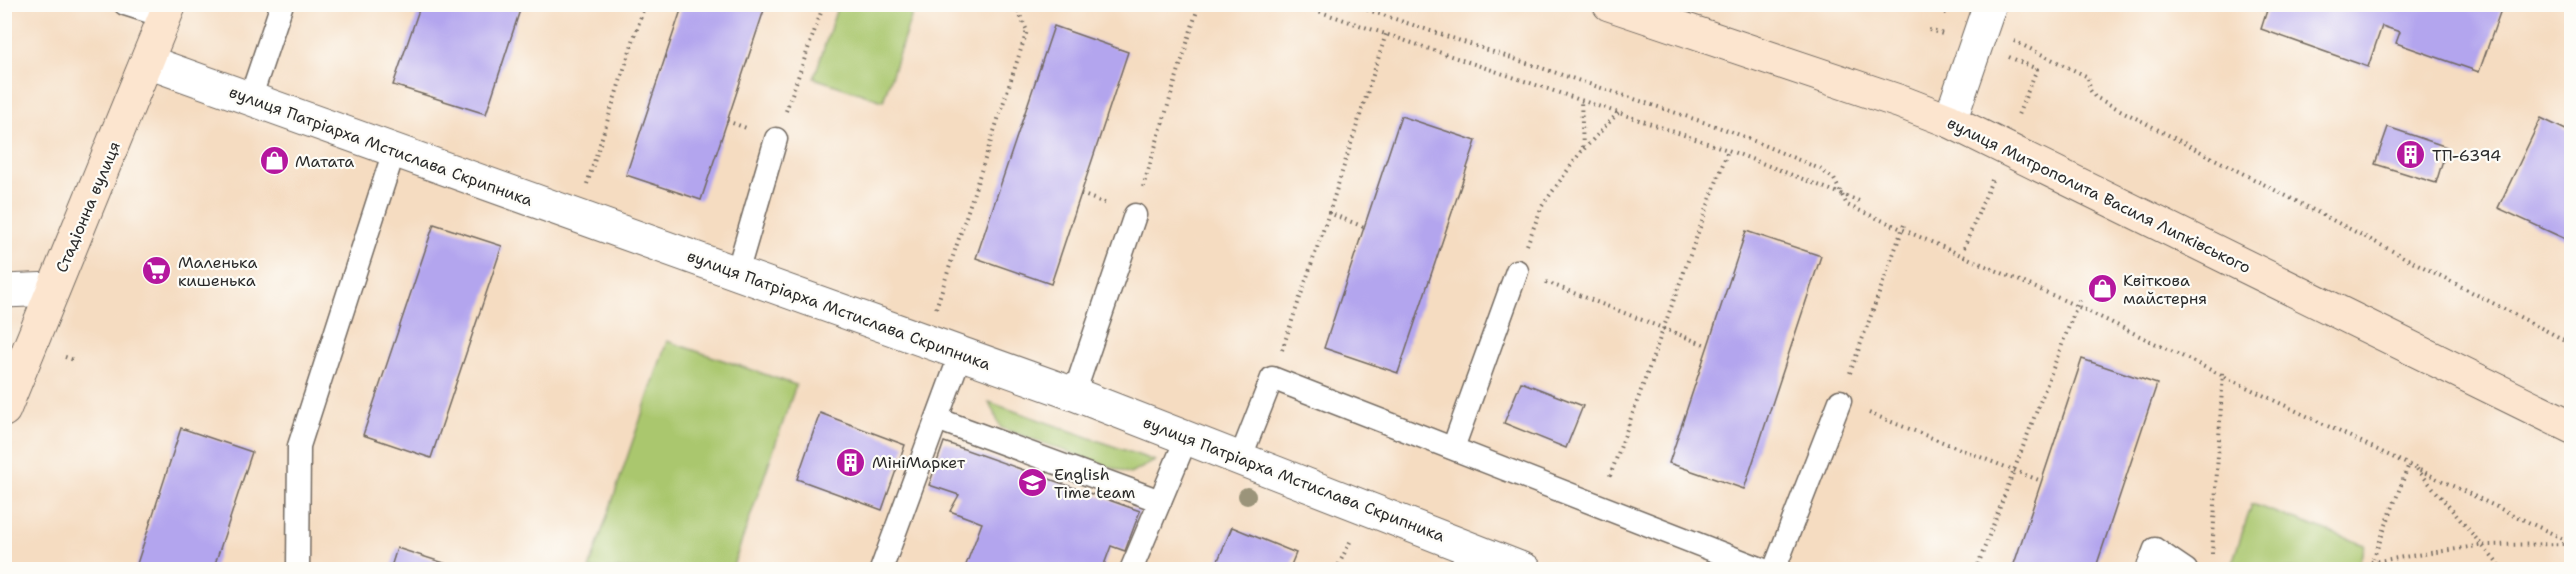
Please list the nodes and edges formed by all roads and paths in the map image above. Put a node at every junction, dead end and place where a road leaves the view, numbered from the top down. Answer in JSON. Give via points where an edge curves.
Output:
{"nodes":[{"id":1,"x":125,"y":4,"type":"edge"},
{"id":2,"x":282,"y":4,"type":"edge"},
{"id":3,"x":645,"y":4,"type":"edge"},
{"id":4,"x":824,"y":4,"type":"edge"},
{"id":5,"x":1015,"y":4,"type":"edge"},
{"id":6,"x":1189,"y":4,"type":"edge"},
{"id":7,"x":1297,"y":4,"type":"edge"},
{"id":8,"x":1350,"y":4,"type":"edge"},
{"id":9,"x":1609,"y":4,"type":"edge"},
{"id":10,"x":1923,"y":4,"type":"edge"},
{"id":11,"x":1199,"y":6,"type":"edge"},
{"id":12,"x":168,"y":11,"type":"edge"},
{"id":13,"x":1986,"y":16,"type":"edge"},
{"id":14,"x":1386,"y":34,"type":"junction"},
{"id":15,"x":148,"y":62,"type":"junction"},
{"id":16,"x":250,"y":99,"type":"junction"},
{"id":17,"x":1581,"y":100,"type":"junction"},
{"id":18,"x":1618,"y":113,"type":"junction"},
{"id":19,"x":727,"y":121,"type":"dead end"},
{"id":20,"x":1950,"y":121,"type":"junction"},
{"id":21,"x":776,"y":139,"type":"junction"},
{"id":22,"x":1583,"y":149,"type":"junction"},
{"id":23,"x":1728,"y":150,"type":"junction"},
{"id":24,"x":394,"y":151,"type":"junction"},
{"id":25,"x":1081,"y":194,"type":"dead end"},
{"id":26,"x":1840,"y":194,"type":"junction"},
{"id":27,"x":1859,"y":201,"type":"dead end"},
{"id":28,"x":1329,"y":213,"type":"junction"},
{"id":29,"x":1135,"y":214,"type":"junction"},
{"id":30,"x":577,"y":216,"type":"junction"},
{"id":31,"x":1905,"y":222,"type":"dead end"},
{"id":32,"x":1364,"y":227,"type":"dead end"},
{"id":33,"x":1902,"y":229,"type":"junction"},
{"id":34,"x":1517,"y":271,"type":"junction"},
{"id":35,"x":737,"y":273,"type":"junction"},
{"id":36,"x":53,"y":289,"type":"junction"},
{"id":37,"x":4,"y":291,"type":"edge"},
{"id":38,"x":2079,"y":300,"type":"dead end"},
{"id":39,"x":2077,"y":306,"type":"junction"},
{"id":40,"x":1662,"y":327,"type":"junction"},
{"id":41,"x":926,"y":341,"type":"junction"},
{"id":42,"x":2571,"y":344,"type":"edge"},
{"id":43,"x":1708,"y":346,"type":"dead end"},
{"id":44,"x":961,"y":353,"type":"junction"},
{"id":45,"x":2223,"y":372,"type":"dead end"},
{"id":46,"x":1272,"y":378,"type":"junction"},
{"id":47,"x":2223,"y":378,"type":"junction"},
{"id":48,"x":1074,"y":394,"type":"junction"},
{"id":49,"x":1840,"y":401,"type":"junction"},
{"id":50,"x":4,"y":410,"type":"edge"},
{"id":51,"x":937,"y":418,"type":"junction"},
{"id":52,"x":2571,"y":428,"type":"edge"},
{"id":53,"x":1187,"y":437,"type":"junction"},
{"id":54,"x":1453,"y":448,"type":"junction"},
{"id":55,"x":1240,"y":459,"type":"junction"},
{"id":56,"x":2409,"y":464,"type":"junction"},
{"id":57,"x":2415,"y":467,"type":"junction"},
{"id":58,"x":2014,"y":469,"type":"junction"},
{"id":59,"x":2041,"y":481,"type":"dead end"},
{"id":60,"x":1160,"y":501,"type":"junction"},
{"id":61,"x":1600,"y":505,"type":"junction"},
{"id":62,"x":2571,"y":544,"type":"edge"},
{"id":63,"x":2483,"y":545,"type":"junction"},
{"id":64,"x":2211,"y":558,"type":"dead end"},
{"id":65,"x":2371,"y":562,"type":"junction"},
{"id":66,"x":298,"y":570,"type":"edge"},
{"id":67,"x":881,"y":570,"type":"edge"},
{"id":68,"x":1131,"y":570,"type":"edge"},
{"id":69,"x":1525,"y":570,"type":"edge"},
{"id":70,"x":1764,"y":570,"type":"edge"},
{"id":71,"x":1774,"y":570,"type":"edge"},
{"id":72,"x":1976,"y":570,"type":"edge"},
{"id":73,"x":2147,"y":570,"type":"edge"},
{"id":74,"x":2186,"y":570,"type":"edge"},
{"id":75,"x":2369,"y":570,"type":"edge"},
{"id":76,"x":2503,"y":570,"type":"edge"}],
"edges":[{"from":1,"to":12,"type":"lane"},
{"from":2,"to":16,"type":"lane"},
{"from":3,"to":30,"type":"path"},
{"from":4,"to":21,"type":"path"},
{"from":5,"to":41,"type":"path","via":[[1027,31]]},
{"from":6,"to":11,"type":"path"},
{"from":7,"to":14,"type":"path"},
{"from":8,"to":26,"type":"path","via":[[1730,131],[1820,169],[1834,179]]},
{"from":9,"to":20,"type":"main road","name":"вулиця Митрополита Василя Липківського"},
{"from":10,"to":13,"type":"path"},
{"from":11,"to":29,"type":"path"},
{"from":12,"to":15,"type":"main road","name":"Стадіонна вулиця"},
{"from":13,"to":20,"type":"street"},
{"from":13,"to":42,"type":"path","via":[[2041,53],[2088,77],[2095,97]]},
{"from":14,"to":17,"type":"path"},
{"from":14,"to":28,"type":"path"},
{"from":15,"to":16,"type":"street","name":"вулиця Патріарха Мстислава Скрипника"},
{"from":15,"to":36,"type":"main road","name":"Стадіонна вулиця"},
{"from":16,"to":24,"type":"street","name":"вулиця Патріарха Мстислава Скрипника"},
{"from":17,"to":18,"type":"path"},
{"from":17,"to":22,"type":"path"},
{"from":18,"to":22,"type":"path"},
{"from":18,"to":23,"type":"path"},
{"from":19,"to":21,"type":"path"},
{"from":20,"to":52,"type":"main road","name":"вулиця Митрополита Василя Липківського"},
{"from":21,"to":35,"type":"lane"},
{"from":22,"to":34,"type":"path","via":[[1542,206]]},
{"from":23,"to":26,"type":"path"},
{"from":23,"to":40,"type":"path"},
{"from":24,"to":30,"type":"street","name":"вулиця Патріарха Мстислава Скрипника"},
{"from":24,"to":66,"type":"lane","via":[[299,446]]},
{"from":25,"to":29,"type":"path"},
{"from":26,"to":27,"type":"path"},
{"from":26,"to":33,"type":"path","via":[[1847,205]]},
{"from":28,"to":32,"type":"path"},
{"from":28,"to":46,"type":"path"},
{"from":29,"to":48,"type":"lane"},
{"from":30,"to":35,"type":"street","name":"вулиця Патріарха Мстислава Скрипника"},
{"from":31,"to":33,"type":"path"},
{"from":33,"to":39,"type":"path"},
{"from":33,"to":49,"type":"path"},
{"from":34,"to":40,"type":"path"},
{"from":34,"to":54,"type":"lane"},
{"from":35,"to":41,"type":"street","name":"вулиця Патріарха Мстислава Скрипника"},
{"from":36,"to":37,"type":"street"},
{"from":36,"to":50,"type":"main road","name":"Стадіонна вулиця"},
{"from":38,"to":39,"type":"path"},
{"from":39,"to":47,"type":"path"},
{"from":39,"to":58,"type":"path"},
{"from":40,"to":43,"type":"path"},
{"from":40,"to":61,"type":"path"},
{"from":41,"to":44,"type":"street","name":"вулиця Патріарха Мстислава Скрипника"},
{"from":44,"to":48,"type":"street","name":"вулиця Патріарха Мстислава Скрипника"},
{"from":44,"to":51,"type":"lane"},
{"from":45,"to":47,"type":"path"},
{"from":46,"to":54,"type":"lane"},
{"from":46,"to":55,"type":"lane"},
{"from":47,"to":56,"type":"path"},
{"from":47,"to":64,"type":"path"},
{"from":48,"to":53,"type":"street","name":"вулиця Патріарха Мстислава Скрипника"},
{"from":49,"to":58,"type":"path"},
{"from":49,"to":71,"type":"lane"},
{"from":51,"to":60,"type":"lane"},
{"from":51,"to":67,"type":"lane"},
{"from":53,"to":55,"type":"street","name":"вулиця Патріарха Мстислава Скрипника"},
{"from":53,"to":60,"type":"lane"},
{"from":54,"to":61,"type":"lane"},
{"from":55,"to":69,"type":"street","name":"вулиця Патріарха Мстислава Скрипника"},
{"from":56,"to":57,"type":"path"},
{"from":56,"to":65,"type":"path"},
{"from":57,"to":62,"type":"path"},
{"from":57,"to":63,"type":"path"},
{"from":58,"to":59,"type":"path"},
{"from":58,"to":72,"type":"path"},
{"from":60,"to":68,"type":"lane"},
{"from":61,"to":70,"type":"lane"},
{"from":62,"to":63,"type":"path"},
{"from":63,"to":65,"type":"path"},
{"from":63,"to":76,"type":"path"},
{"from":65,"to":75,"type":"path"},
{"from":73,"to":74,"type":"lane","via":[[2155,549]]}]}
